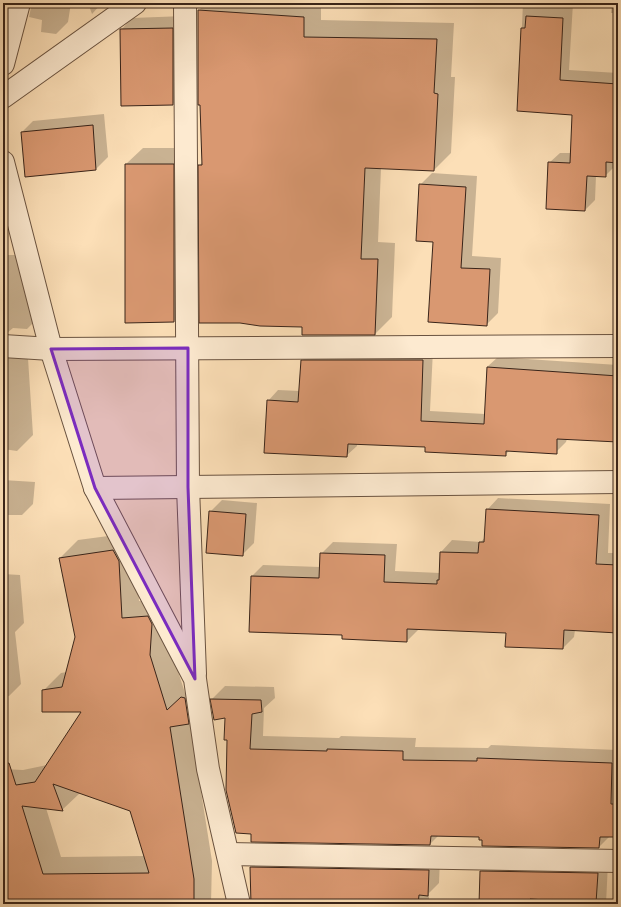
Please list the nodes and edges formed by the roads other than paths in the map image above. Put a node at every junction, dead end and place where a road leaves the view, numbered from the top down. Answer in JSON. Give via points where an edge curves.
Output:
{"nodes":[{"id":1,"x":19,"y":3,"type":"edge"},
{"id":2,"x":135,"y":3,"type":"edge"},
{"id":3,"x":186,"y":3,"type":"edge"},
{"id":4,"x":3,"y":64,"type":"edge"},
{"id":5,"x":3,"y":97,"type":"edge"},
{"id":6,"x":3,"y":162,"type":"edge"},
{"id":7,"x":3,"y":346,"type":"edge"},
{"id":8,"x":618,"y":346,"type":"edge"},
{"id":9,"x":51,"y":348,"type":"junction"},
{"id":10,"x":188,"y":348,"type":"junction"},
{"id":11,"x":618,"y":482,"type":"edge"},
{"id":12,"x":188,"y":487,"type":"junction"},
{"id":13,"x":95,"y":488,"type":"junction"},
{"id":14,"x":195,"y":679,"type":"junction"},
{"id":15,"x":228,"y":854,"type":"junction"},
{"id":16,"x":618,"y":861,"type":"edge"},
{"id":17,"x":239,"y":904,"type":"edge"}],
"edges":[{"from":1,"to":4,"type":"street"},
{"from":2,"to":5,"type":"street"},
{"from":3,"to":10,"type":"street"},
{"from":6,"to":9,"type":"street"},
{"from":7,"to":9,"type":"street"},
{"from":8,"to":10,"type":"street"},
{"from":9,"to":10,"type":"street"},
{"from":9,"to":13,"type":"street"},
{"from":10,"to":12,"type":"street"},
{"from":11,"to":12,"type":"street"},
{"from":12,"to":13,"type":"street"},
{"from":12,"to":14,"type":"street"},
{"from":13,"to":14,"type":"street"},
{"from":14,"to":15,"type":"street","via":[[208,769]]},
{"from":15,"to":16,"type":"street"},
{"from":15,"to":17,"type":"street"}]}
